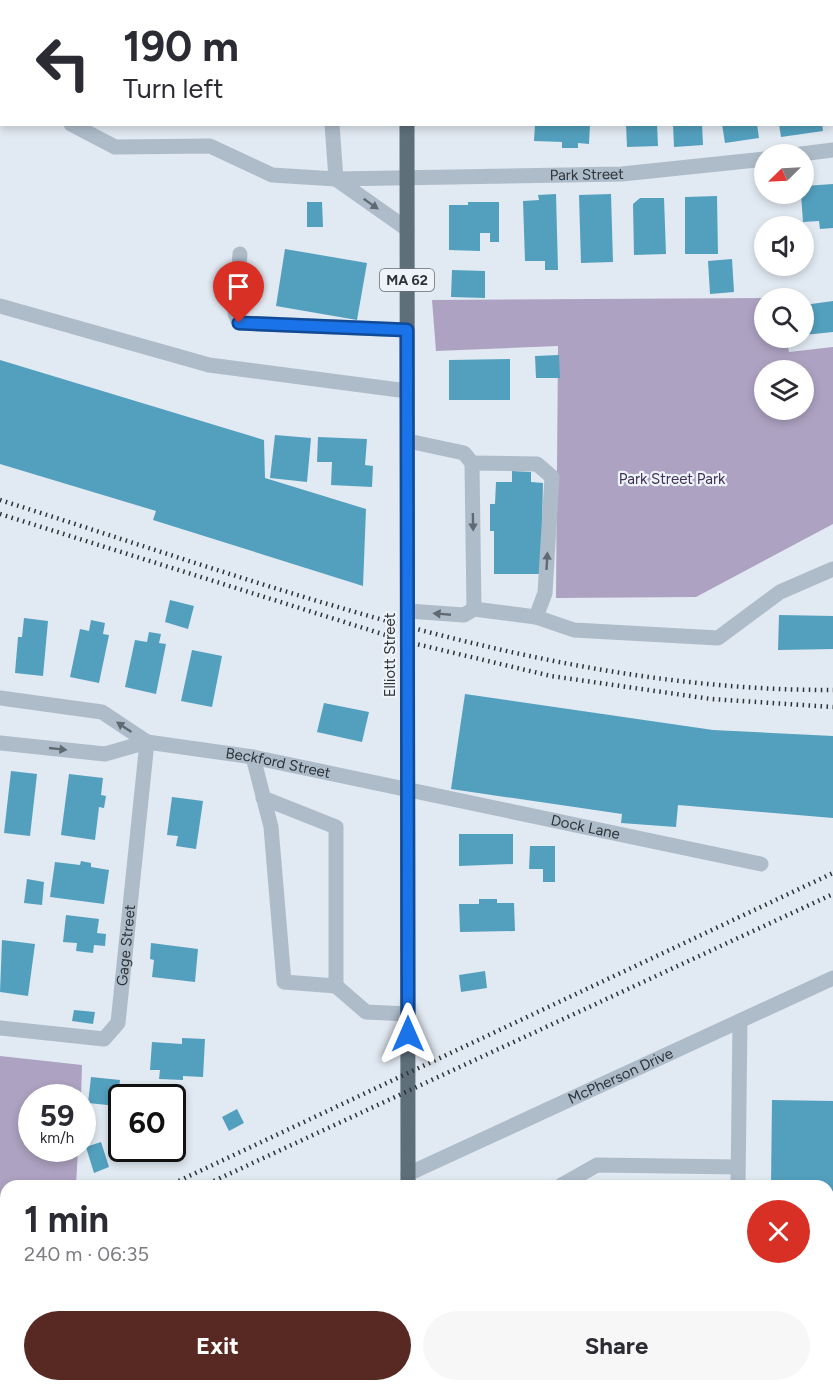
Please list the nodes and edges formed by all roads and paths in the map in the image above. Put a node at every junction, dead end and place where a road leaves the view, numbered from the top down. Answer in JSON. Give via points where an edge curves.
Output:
{"nodes":[{"id":1,"x":75,"y":126,"type":"edge"},
{"id":2,"x":332,"y":126,"type":"edge"},
{"id":3,"x":406,"y":126,"type":"edge"},
{"id":4,"x":833,"y":150,"type":"edge"},
{"id":5,"x":814,"y":152,"type":"edge"},
{"id":6,"x":754,"y":160,"type":"edge"},
{"id":7,"x":336,"y":179,"type":"junction"},
{"id":8,"x":406,"y":179,"type":"junction"},
{"id":9,"x":406,"y":229,"type":"junction"},
{"id":10,"x":240,"y":254,"type":"dead end"},
{"id":11,"x":0,"y":306,"type":"edge"},
{"id":12,"x":407,"y":330,"type":"junction"},
{"id":13,"x":407,"y":391,"type":"junction"},
{"id":14,"x":408,"y":441,"type":"junction"},
{"id":15,"x":472,"y":463,"type":"junction"},
{"id":16,"x":833,"y":569,"type":"edge"},
{"id":17,"x":474,"y":609,"type":"junction"},
{"id":18,"x":408,"y":611,"type":"junction"},
{"id":19,"x":536,"y":618,"type":"junction"},
{"id":20,"x":0,"y":698,"type":"edge"},
{"id":21,"x":147,"y":742,"type":"junction"},
{"id":22,"x":0,"y":743,"type":"edge"},
{"id":23,"x":253,"y":757,"type":"junction"},
{"id":24,"x":407,"y":788,"type":"junction"},
{"id":25,"x":263,"y":798,"type":"junction"},
{"id":26,"x":761,"y":864,"type":"dead end"},
{"id":27,"x":833,"y":978,"type":"edge"},
{"id":28,"x":336,"y":986,"type":"junction"},
{"id":29,"x":408,"y":1014,"type":"junction"},
{"id":30,"x":740,"y":1021,"type":"junction"},
{"id":31,"x":0,"y":1028,"type":"edge"},
{"id":32,"x":738,"y":1167,"type":"junction"},
{"id":33,"x":408,"y":1180,"type":"edge"},
{"id":34,"x":571,"y":1180,"type":"edge"},
{"id":35,"x":738,"y":1180,"type":"edge"}],
"edges":[{"from":1,"to":7,"type":"street","name":"Park Street","via":[[115,147],[210,146],[272,175]]},
{"from":2,"to":7,"type":"street"},
{"from":3,"to":8,"type":"main road","name":"Elliott Street","number":"MA 62"},
{"from":4,"to":5,"type":"street"},
{"from":6,"to":8,"type":"street","name":"Park Street","via":[[622,174]]},
{"from":7,"to":8,"type":"street","name":"Park Street"},
{"from":7,"to":9,"type":"street","one_way":true},
{"from":8,"to":9,"type":"main road","name":"Elliott Street","number":"MA 62"},
{"from":9,"to":12,"type":"main road","name":"Elliott Street","number":"MA 62"},
{"from":10,"to":12,"type":"street","via":[[235,313],[239,323]]},
{"from":11,"to":13,"type":"street","via":[[209,365]]},
{"from":12,"to":13,"type":"main road","name":"Elliott Street","number":"MA 62"},
{"from":13,"to":14,"type":"main road","name":"Elliott Street","number":"MA 62"},
{"from":14,"to":15,"type":"street","via":[[464,453]]},
{"from":14,"to":18,"type":"main road","name":"Elliott Street","number":"MA 62"},
{"from":15,"to":17,"type":"street","one_way":true},
{"from":19,"to":15,"type":"street","one_way":true,"via":[[545,593],[552,477],[537,464]]},
{"from":16,"to":19,"type":"street","via":[[780,592],[718,638],[574,630]]},
{"from":17,"to":18,"type":"street","one_way":true,"via":[[464,615]]},
{"from":17,"to":19,"type":"street"},
{"from":18,"to":24,"type":"main road","name":"Elliott Street","number":"MA 62"},
{"from":21,"to":20,"type":"street","name":"Beckford Street","one_way":true,"via":[[102,712]]},
{"from":22,"to":21,"type":"street","name":"Beckford Street","one_way":true,"via":[[105,754]]},
{"from":21,"to":23,"type":"street","name":"Beckford Street"},
{"from":21,"to":31,"type":"street","name":"Gage Street","via":[[118,1023],[104,1039]]},
{"from":23,"to":24,"type":"street","name":"Beckford Street"},
{"from":23,"to":25,"type":"street"},
{"from":24,"to":26,"type":"street","name":"Dock Lane"},
{"from":24,"to":29,"type":"main road","name":"Elliott Street","number":"MA 62"},
{"from":25,"to":28,"type":"street","via":[[271,828],[284,982]]},
{"from":25,"to":28,"type":"street","via":[[336,826]]},
{"from":27,"to":30,"type":"street","name":"McPherson Drive"},
{"from":28,"to":29,"type":"street","via":[[366,1012]]},
{"from":29,"to":33,"type":"main road","name":"Elliott Street","number":"MA 62"},
{"from":30,"to":32,"type":"street"},
{"from":30,"to":33,"type":"street","name":"McPherson Drive"},
{"from":32,"to":34,"type":"street","via":[[597,1165]]},
{"from":32,"to":35,"type":"street"}]}
